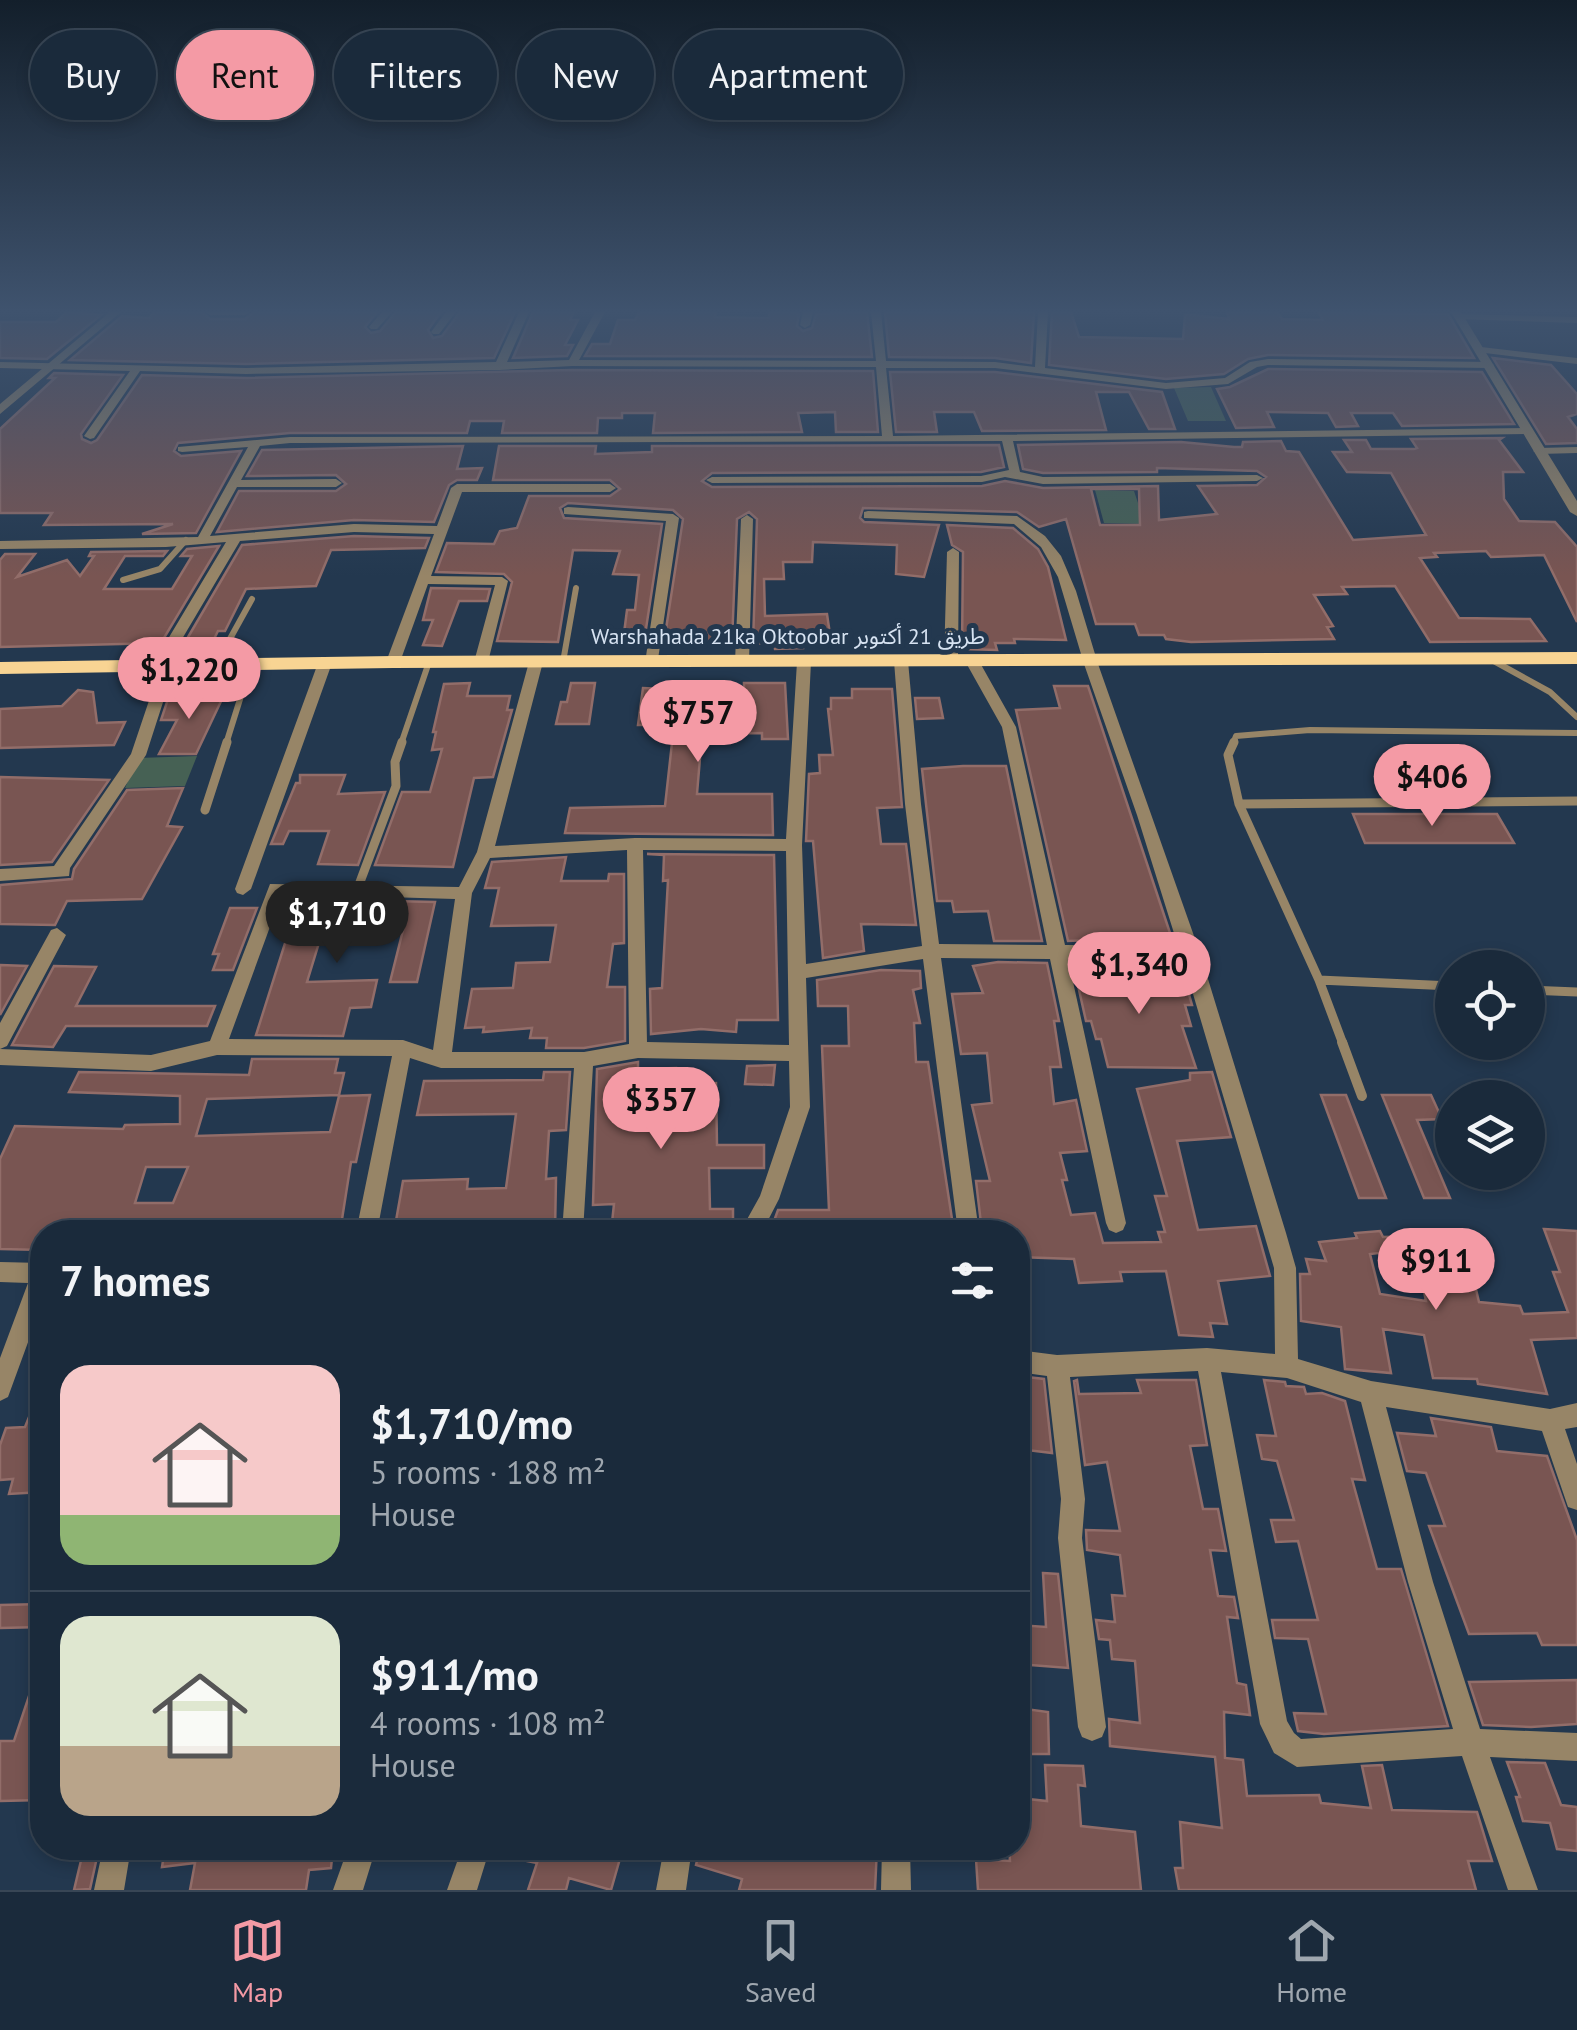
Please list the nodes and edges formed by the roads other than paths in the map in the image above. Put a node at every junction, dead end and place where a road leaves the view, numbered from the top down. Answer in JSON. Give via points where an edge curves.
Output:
{"nodes":[{"id":1,"x":115,"y":400,"type":"edge"},
{"id":2,"x":884,"y":400,"type":"edge"},
{"id":3,"x":1509,"y":400,"type":"edge"},
{"id":4,"x":1526,"y":431,"type":"junction"},
{"id":5,"x":90,"y":436,"type":"dead end"},
{"id":6,"x":1006,"y":436,"type":"junction"},
{"id":7,"x":888,"y":438,"type":"junction"},
{"id":8,"x":254,"y":444,"type":"junction"},
{"id":9,"x":182,"y":449,"type":"dead end"},
{"id":10,"x":1577,"y":450,"type":"edge"},
{"id":11,"x":1540,"y":451,"type":"junction"},
{"id":12,"x":1015,"y":474,"type":"junction"},
{"id":13,"x":1257,"y":478,"type":"dead end"},
{"id":14,"x":712,"y":480,"type":"dead end"},
{"id":15,"x":336,"y":482,"type":"dead end"},
{"id":16,"x":234,"y":484,"type":"junction"},
{"id":17,"x":610,"y":488,"type":"dead end"},
{"id":18,"x":568,"y":511,"type":"dead end"},
{"id":19,"x":1577,"y":512,"type":"edge"},
{"id":20,"x":868,"y":515,"type":"dead end"},
{"id":21,"x":747,"y":520,"type":"dead end"},
{"id":22,"x":442,"y":530,"type":"junction"},
{"id":23,"x":204,"y":538,"type":"junction"},
{"id":24,"x":235,"y":538,"type":"junction"},
{"id":25,"x":186,"y":540,"type":"junction"},
{"id":26,"x":0,"y":545,"type":"edge"},
{"id":27,"x":952,"y":552,"type":"dead end"},
{"id":28,"x":122,"y":580,"type":"dead end"},
{"id":29,"x":424,"y":580,"type":"junction"},
{"id":30,"x":576,"y":588,"type":"dead end"},
{"id":31,"x":252,"y":599,"type":"dead end"},
{"id":32,"x":1487,"y":658,"type":"junction"},
{"id":33,"x":1577,"y":658,"type":"edge"},
{"id":34,"x":1089,"y":659,"type":"junction"},
{"id":35,"x":901,"y":661,"type":"junction"},
{"id":36,"x":961,"y":661,"type":"junction"},
{"id":37,"x":393,"y":662,"type":"junction"},
{"id":38,"x":428,"y":662,"type":"junction"},
{"id":39,"x":481,"y":662,"type":"junction"},
{"id":40,"x":536,"y":662,"type":"junction"},
{"id":41,"x":563,"y":662,"type":"junction"},
{"id":42,"x":742,"y":662,"type":"junction"},
{"id":43,"x":804,"y":662,"type":"junction"},
{"id":44,"x":326,"y":663,"type":"junction"},
{"id":45,"x":652,"y":663,"type":"junction"},
{"id":46,"x":164,"y":664,"type":"junction"},
{"id":47,"x":216,"y":664,"type":"junction"},
{"id":48,"x":251,"y":664,"type":"junction"},
{"id":49,"x":0,"y":668,"type":"edge"},
{"id":50,"x":1577,"y":716,"type":"edge"},
{"id":51,"x":1577,"y":733,"type":"edge"},
{"id":52,"x":1577,"y":801,"type":"edge"},
{"id":53,"x":1239,"y":804,"type":"junction"},
{"id":54,"x":206,"y":810,"type":"dead end"},
{"id":55,"x":635,"y":844,"type":"junction"},
{"id":56,"x":794,"y":845,"type":"junction"},
{"id":57,"x":486,"y":852,"type":"junction"},
{"id":58,"x":0,"y":876,"type":"edge"},
{"id":59,"x":243,"y":889,"type":"dead end"},
{"id":60,"x":357,"y":890,"type":"junction"},
{"id":61,"x":464,"y":893,"type":"junction"},
{"id":62,"x":58,"y":935,"type":"dead end"},
{"id":63,"x":1058,"y":949,"type":"junction"},
{"id":64,"x":934,"y":951,"type":"junction"},
{"id":65,"x":1191,"y":952,"type":"junction"},
{"id":66,"x":797,"y":972,"type":"junction"},
{"id":67,"x":1319,"y":980,"type":"junction"},
{"id":68,"x":1435,"y":985,"type":"edge"},
{"id":69,"x":1545,"y":991,"type":"edge"},
{"id":70,"x":1577,"y":992,"type":"edge"},
{"id":71,"x":4,"y":1022,"type":"edge"},
{"id":72,"x":0,"y":1041,"type":"edge"},
{"id":73,"x":216,"y":1047,"type":"junction"},
{"id":74,"x":403,"y":1048,"type":"junction"},
{"id":75,"x":638,"y":1050,"type":"junction"},
{"id":76,"x":800,"y":1053,"type":"junction"},
{"id":77,"x":0,"y":1057,"type":"edge"},
{"id":78,"x":441,"y":1060,"type":"junction"},
{"id":79,"x":584,"y":1060,"type":"junction"},
{"id":80,"x":1362,"y":1096,"type":"dead end"},
{"id":81,"x":368,"y":1220,"type":"edge"},
{"id":82,"x":575,"y":1220,"type":"edge"},
{"id":83,"x":758,"y":1220,"type":"edge"},
{"id":84,"x":967,"y":1220,"type":"edge"},
{"id":85,"x":1116,"y":1223,"type":"dead end"},
{"id":86,"x":0,"y":1272,"type":"edge"},
{"id":87,"x":30,"y":1273,"type":"edge"},
{"id":88,"x":30,"y":1307,"type":"edge"},
{"id":89,"x":1206,"y":1359,"type":"junction"},
{"id":90,"x":1030,"y":1363,"type":"edge"},
{"id":91,"x":1057,"y":1366,"type":"junction"},
{"id":92,"x":1287,"y":1367,"type":"junction"},
{"id":93,"x":0,"y":1388,"type":"edge"},
{"id":94,"x":1371,"y":1393,"type":"junction"},
{"id":95,"x":1577,"y":1415,"type":"edge"},
{"id":96,"x":1550,"y":1420,"type":"junction"},
{"id":97,"x":1577,"y":1498,"type":"edge"},
{"id":98,"x":1092,"y":1727,"type":"dead end"},
{"id":99,"x":1468,"y":1742,"type":"junction"},
{"id":100,"x":1577,"y":1746,"type":"edge"},
{"id":101,"x":115,"y":1860,"type":"edge"},
{"id":102,"x":358,"y":1860,"type":"edge"},
{"id":103,"x":472,"y":1860,"type":"edge"},
{"id":104,"x":676,"y":1860,"type":"edge"},
{"id":105,"x":896,"y":1860,"type":"edge"},
{"id":106,"x":109,"y":1890,"type":"edge"},
{"id":107,"x":348,"y":1890,"type":"edge"},
{"id":108,"x":462,"y":1890,"type":"edge"},
{"id":109,"x":672,"y":1890,"type":"edge"},
{"id":110,"x":896,"y":1890,"type":"edge"},
{"id":111,"x":1523,"y":1890,"type":"edge"}],
"edges":[{"from":1,"to":5,"type":"street"},
{"from":2,"to":7,"type":"street"},
{"from":3,"to":4,"type":"street"},
{"from":4,"to":6,"type":"street"},
{"from":4,"to":11,"type":"street"},
{"from":6,"to":7,"type":"street"},
{"from":6,"to":12,"type":"street"},
{"from":7,"to":8,"type":"street"},
{"from":8,"to":9,"type":"street"},
{"from":8,"to":16,"type":"street"},
{"from":10,"to":11,"type":"street"},
{"from":11,"to":19,"type":"street"},
{"from":12,"to":13,"type":"street","via":[[1043,481]]},
{"from":12,"to":14,"type":"street"},
{"from":15,"to":16,"type":"street"},
{"from":16,"to":23,"type":"street"},
{"from":17,"to":22,"type":"street","via":[[456,488]]},
{"from":18,"to":45,"type":"street","via":[[672,518]]},
{"from":20,"to":34,"type":"street","via":[[1017,520],[1036,532],[1057,560]]},
{"from":21,"to":42,"type":"street"},
{"from":22,"to":24,"type":"street","via":[[354,528]]},
{"from":22,"to":29,"type":"street"},
{"from":23,"to":24,"type":"street"},
{"from":23,"to":25,"type":"street"},
{"from":24,"to":46,"type":"street"},
{"from":25,"to":26,"type":"street"},
{"from":25,"to":28,"type":"lane","via":[[163,570]]},
{"from":27,"to":36,"type":"street"},
{"from":29,"to":37,"type":"street"},
{"from":29,"to":39,"type":"street","via":[[502,581]]},
{"from":30,"to":41,"type":"lane"},
{"from":31,"to":47,"type":"lane"},
{"from":32,"to":33,"type":"main road","name":"Warshahada 21ka Oktoobar طريق 21 أكتوبر"},
{"from":32,"to":34,"type":"main road","name":"Warshahada 21ka Oktoobar طريق 21 أكتوبر"},
{"from":32,"to":50,"type":"lane","via":[[1550,692]]},
{"from":34,"to":36,"type":"main road","name":"Warshahada 21ka Oktoobar طريق 21 أكتوبر"},
{"from":34,"to":65,"type":"street"},
{"from":35,"to":36,"type":"main road","name":"Warshahada 21ka Oktoobar طريق 21 أكتوبر"},
{"from":35,"to":43,"type":"main road","name":"Warshahada 21ka Oktoobar طريق 21 أكتوبر"},
{"from":35,"to":64,"type":"street","via":[[909,796]]},
{"from":36,"to":63,"type":"street","via":[[1009,726]]},
{"from":37,"to":38,"type":"main road","name":"Warshahada 21ka Oktoobar طريق 21 أكتوبر"},
{"from":37,"to":44,"type":"main road","name":"Warshahada 21ka Oktoobar طريق 21 أكتوبر"},
{"from":38,"to":39,"type":"main road","name":"Warshahada 21ka Oktoobar طريق 21 أكتوبر"},
{"from":38,"to":60,"type":"lane","via":[[395,762],[396,786]]},
{"from":39,"to":40,"type":"main road","name":"Warshahada 21ka Oktoobar طريق 21 أكتوبر"},
{"from":40,"to":41,"type":"main road","name":"Warshahada 21ka Oktoobar طريق 21 أكتوبر"},
{"from":40,"to":57,"type":"street"},
{"from":41,"to":45,"type":"main road","name":"Warshahada 21ka Oktoobar طريق 21 أكتوبر"},
{"from":42,"to":43,"type":"main road","name":"Warshahada 21ka Oktoobar طريق 21 أكتوبر"},
{"from":42,"to":45,"type":"main road","name":"Warshahada 21ka Oktoobar طريق 21 أكتوبر"},
{"from":43,"to":56,"type":"street"},
{"from":44,"to":48,"type":"main road","name":"Warshahada 21ka Oktoobar طريق 21 أكتوبر"},
{"from":44,"to":59,"type":"street"},
{"from":46,"to":47,"type":"main road","name":"Warshahada 21ka Oktoobar طريق 21 أكتوبر"},
{"from":46,"to":49,"type":"main road","name":"Warshahada 21ka Oktoobar طريق 21 أكتوبر"},
{"from":46,"to":58,"type":"street","via":[[138,755],[63,872]]},
{"from":47,"to":48,"type":"main road","name":"Warshahada 21ka Oktoobar طريق 21 أكتوبر"},
{"from":48,"to":54,"type":"lane"},
{"from":51,"to":53,"type":"lane","via":[[1246,732],[1236,736],[1228,755]]},
{"from":52,"to":53,"type":"lane"},
{"from":53,"to":67,"type":"lane"},
{"from":55,"to":56,"type":"street"},
{"from":55,"to":57,"type":"street"},
{"from":55,"to":75,"type":"street"},
{"from":56,"to":66,"type":"street"},
{"from":57,"to":61,"type":"street"},
{"from":60,"to":61,"type":"street"},
{"from":60,"to":73,"type":"street","via":[[276,888]]},
{"from":61,"to":78,"type":"street"},
{"from":62,"to":71,"type":"street"},
{"from":63,"to":64,"type":"street"},
{"from":63,"to":65,"type":"street"},
{"from":63,"to":85,"type":"street"},
{"from":64,"to":66,"type":"street"},
{"from":64,"to":84,"type":"street"},
{"from":65,"to":92,"type":"street","via":[[1284,1268]]},
{"from":66,"to":76,"type":"street"},
{"from":67,"to":68,"type":"lane"},
{"from":67,"to":80,"type":"lane"},
{"from":69,"to":70,"type":"lane"},
{"from":71,"to":72,"type":"street"},
{"from":73,"to":74,"type":"street"},
{"from":73,"to":77,"type":"street","via":[[151,1063]]},
{"from":74,"to":78,"type":"street"},
{"from":74,"to":81,"type":"street"},
{"from":75,"to":76,"type":"street"},
{"from":75,"to":79,"type":"street"},
{"from":76,"to":83,"type":"street","via":[[800,1107]]},
{"from":78,"to":79,"type":"street"},
{"from":79,"to":82,"type":"street"},
{"from":86,"to":87,"type":"street"},
{"from":88,"to":93,"type":"street"},
{"from":89,"to":91,"type":"street"},
{"from":89,"to":92,"type":"street"},
{"from":89,"to":99,"type":"street","via":[[1274,1724],[1284,1744],[1297,1753]]},
{"from":90,"to":91,"type":"street"},
{"from":91,"to":98,"type":"street"},
{"from":92,"to":94,"type":"street"},
{"from":94,"to":96,"type":"street"},
{"from":94,"to":99,"type":"street"},
{"from":95,"to":96,"type":"street"},
{"from":96,"to":97,"type":"street"},
{"from":99,"to":100,"type":"street"},
{"from":99,"to":111,"type":"street"},
{"from":101,"to":106,"type":"street"},
{"from":102,"to":107,"type":"street"},
{"from":103,"to":108,"type":"street"},
{"from":104,"to":109,"type":"street"},
{"from":105,"to":110,"type":"street"}]}
